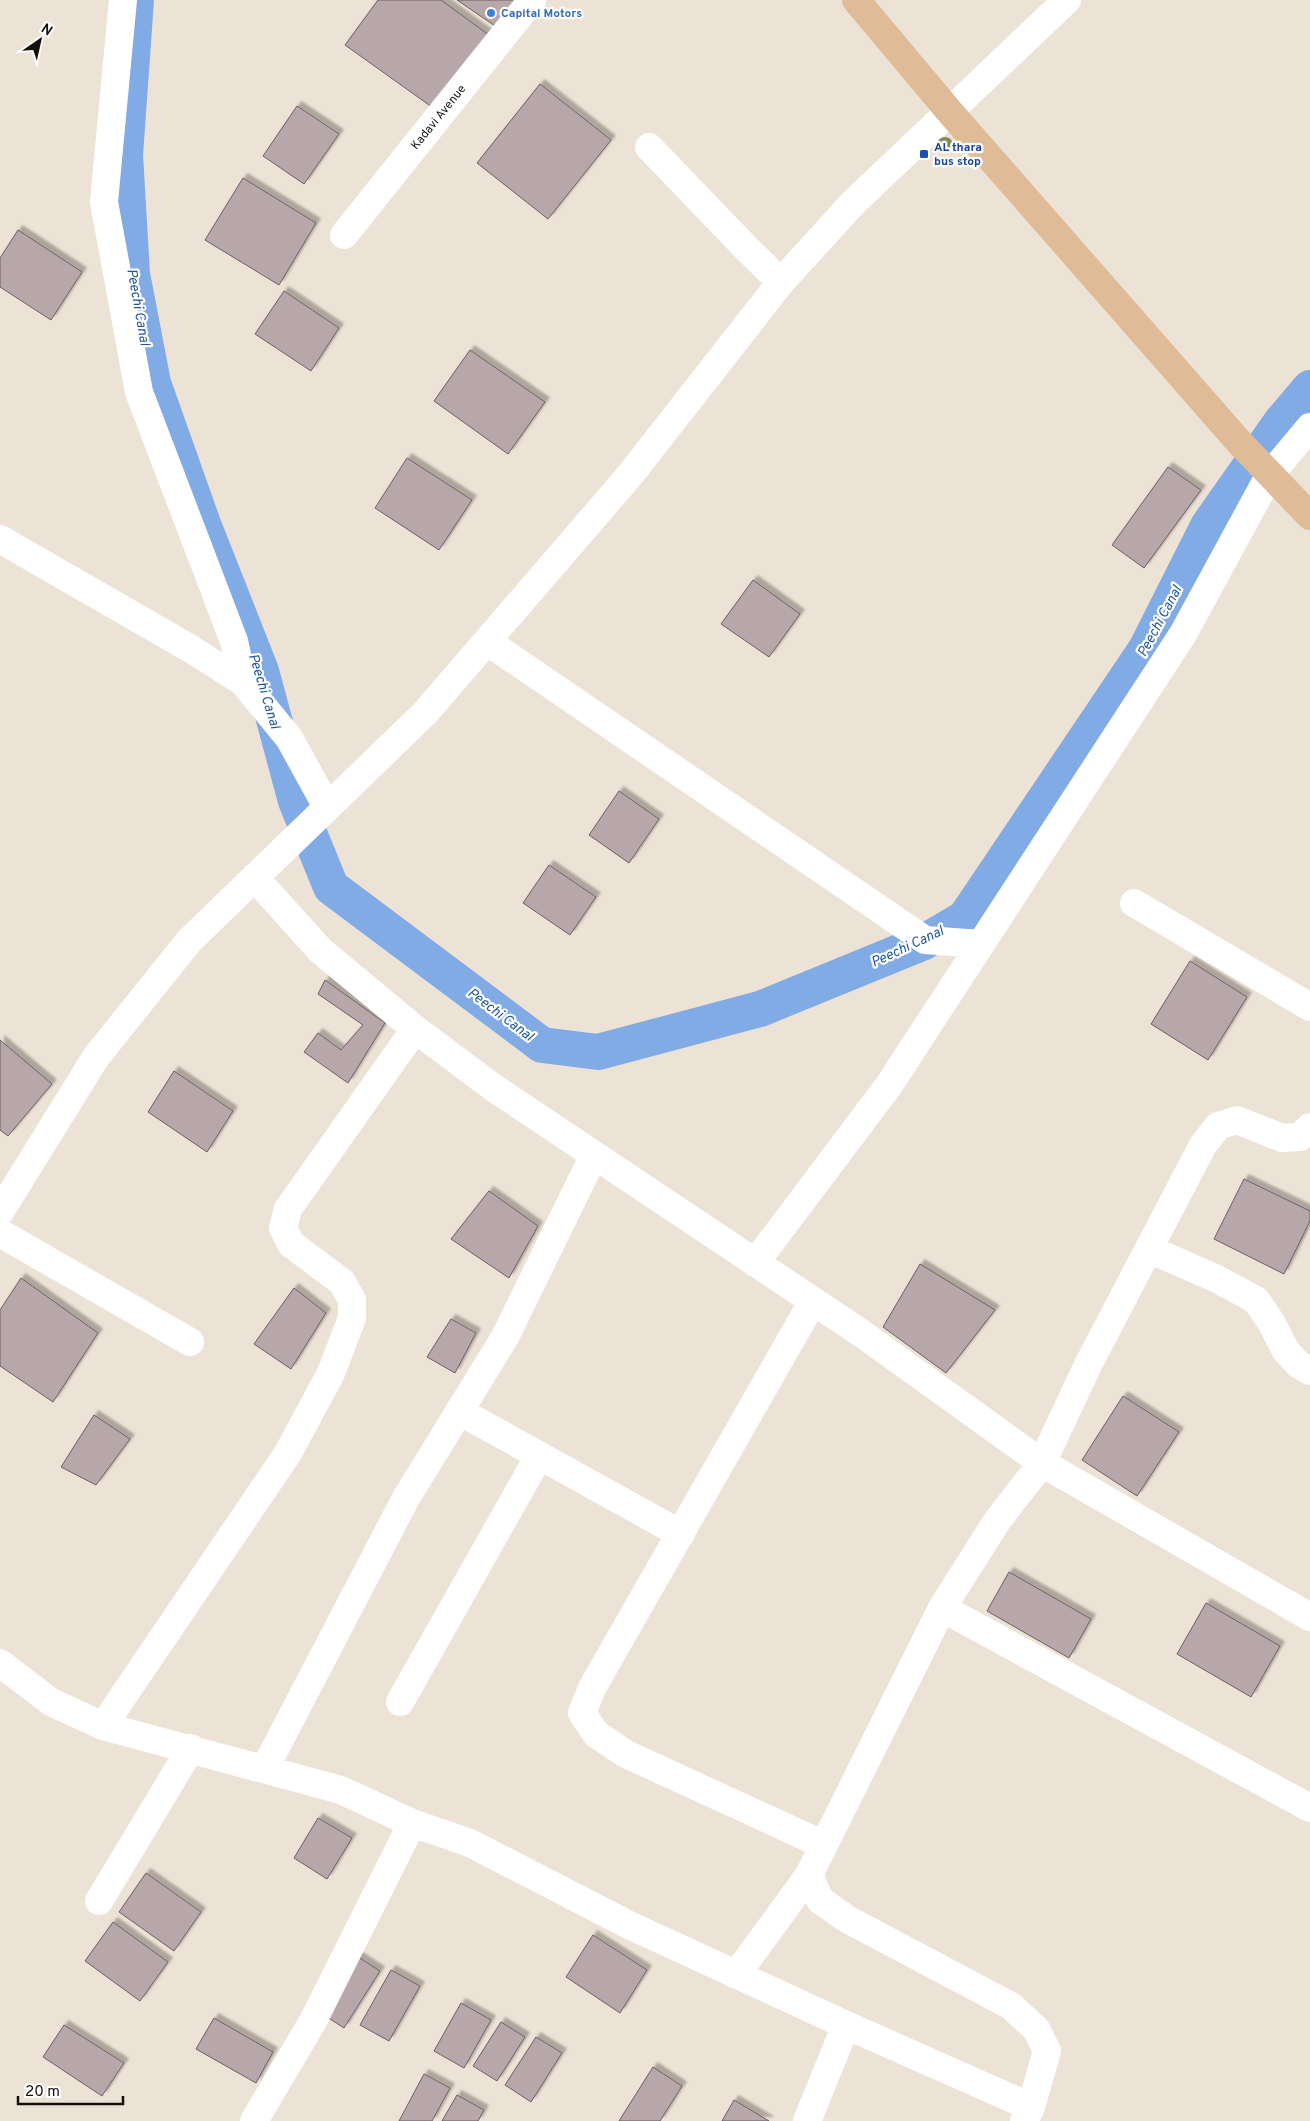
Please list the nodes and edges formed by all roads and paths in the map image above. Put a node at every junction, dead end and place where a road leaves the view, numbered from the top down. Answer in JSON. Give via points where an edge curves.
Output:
{"nodes":[{"id":1,"x":123,"y":0,"type":"edge"},
{"id":2,"x":532,"y":0,"type":"edge"},
{"id":3,"x":856,"y":0,"type":"edge"},
{"id":4,"x":1067,"y":0,"type":"edge"},
{"id":5,"x":949,"y":111,"type":"junction"},
{"id":6,"x":649,"y":147,"type":"dead end"},
{"id":7,"x":344,"y":235,"type":"dead end"},
{"id":8,"x":781,"y":282,"type":"junction"},
{"id":9,"x":1310,"y":427,"type":"edge"},
{"id":10,"x":1265,"y":471,"type":"junction"},
{"id":11,"x":1310,"y":516,"type":"edge"},
{"id":12,"x":0,"y":539,"type":"edge"},
{"id":13,"x":488,"y":642,"type":"junction"},
{"id":14,"x":243,"y":682,"type":"junction"},
{"id":15,"x":325,"y":809,"type":"junction"},
{"id":16,"x":255,"y":878,"type":"junction"},
{"id":17,"x":1134,"y":902,"type":"dead end"},
{"id":18,"x":982,"y":944,"type":"junction"},
{"id":19,"x":1310,"y":1007,"type":"edge"},
{"id":20,"x":414,"y":1029,"type":"junction"},
{"id":21,"x":1310,"y":1127,"type":"edge"},
{"id":22,"x":594,"y":1155,"type":"junction"},
{"id":23,"x":0,"y":1212,"type":"edge"},
{"id":24,"x":0,"y":1233,"type":"edge"},
{"id":25,"x":1149,"y":1249,"type":"junction"},
{"id":26,"x":755,"y":1263,"type":"junction"},
{"id":27,"x":813,"y":1301,"type":"junction"},
{"id":28,"x":190,"y":1342,"type":"dead end"},
{"id":29,"x":1310,"y":1371,"type":"edge"},
{"id":30,"x":458,"y":1411,"type":"junction"},
{"id":31,"x":540,"y":1456,"type":"junction"},
{"id":32,"x":1042,"y":1462,"type":"junction"},
{"id":33,"x":681,"y":1534,"type":"junction"},
{"id":34,"x":942,"y":1608,"type":"junction"},
{"id":35,"x":1310,"y":1617,"type":"edge"},
{"id":36,"x":0,"y":1664,"type":"edge"},
{"id":37,"x":400,"y":1702,"type":"dead end"},
{"id":38,"x":103,"y":1726,"type":"junction"},
{"id":39,"x":191,"y":1748,"type":"junction"},
{"id":40,"x":265,"y":1768,"type":"junction"},
{"id":41,"x":1310,"y":1808,"type":"edge"},
{"id":42,"x":412,"y":1823,"type":"junction"},
{"id":43,"x":824,"y":1845,"type":"junction"},
{"id":44,"x":809,"y":1875,"type":"junction"},
{"id":45,"x":99,"y":1901,"type":"dead end"},
{"id":46,"x":736,"y":1975,"type":"junction"},
{"id":47,"x":846,"y":2025,"type":"junction"},
{"id":48,"x":1028,"y":2114,"type":"edge"},
{"id":49,"x":254,"y":2121,"type":"edge"},
{"id":50,"x":808,"y":2121,"type":"edge"}],
"edges":[{"from":1,"to":14,"type":"street","via":[[104,202],[139,392],[234,642]]},
{"from":2,"to":7,"type":"street","name":"Kadavi Avenue"},
{"from":3,"to":5,"type":"main road"},
{"from":4,"to":5,"type":"street"},
{"from":5,"to":8,"type":"street","via":[[853,203]]},
{"from":5,"to":10,"type":"main road"},
{"from":6,"to":8,"type":"street"},
{"from":8,"to":13,"type":"street","via":[[630,475]]},
{"from":9,"to":10,"type":"street"},
{"from":10,"to":11,"type":"main road"},
{"from":10,"to":18,"type":"street","via":[[1183,634]]},
{"from":12,"to":14,"type":"street"},
{"from":13,"to":15,"type":"street","via":[[425,713]]},
{"from":13,"to":18,"type":"street","via":[[925,940]]},
{"from":14,"to":15,"type":"street","via":[[289,738]]},
{"from":15,"to":16,"type":"street"},
{"from":16,"to":20,"type":"street","via":[[320,950]]},
{"from":16,"to":23,"type":"street","via":[[190,942],[96,1056]]},
{"from":17,"to":19,"type":"street"},
{"from":18,"to":26,"type":"street","via":[[889,1084]]},
{"from":20,"to":22,"type":"street"},
{"from":20,"to":38,"type":"street","via":[[288,1209],[283,1228],[291,1244],[342,1282],[352,1300],[352,1318],[331,1372],[288,1453]]},
{"from":21,"to":25,"type":"street","via":[[1300,1137],[1282,1138],[1237,1120],[1218,1126],[1203,1145]]},
{"from":22,"to":26,"type":"street"},
{"from":22,"to":30,"type":"street","via":[[505,1337]]},
{"from":24,"to":28,"type":"street"},
{"from":25,"to":29,"type":"street","via":[[1256,1300],[1286,1351]]},
{"from":25,"to":32,"type":"street"},
{"from":26,"to":27,"type":"street"},
{"from":27,"to":32,"type":"street"},
{"from":27,"to":33,"type":"street"},
{"from":30,"to":31,"type":"street"},
{"from":30,"to":40,"type":"street","via":[[406,1498]]},
{"from":31,"to":33,"type":"street"},
{"from":31,"to":37,"type":"street"},
{"from":32,"to":34,"type":"street","via":[[997,1521]]},
{"from":32,"to":35,"type":"street"},
{"from":33,"to":43,"type":"street","via":[[592,1688],[582,1713],[596,1734],[626,1754]]},
{"from":34,"to":41,"type":"street"},
{"from":34,"to":43,"type":"street"},
{"from":36,"to":38,"type":"street","via":[[50,1702]]},
{"from":38,"to":39,"type":"street"},
{"from":39,"to":40,"type":"street"},
{"from":39,"to":45,"type":"street"},
{"from":40,"to":42,"type":"street","via":[[341,1790]]},
{"from":42,"to":46,"type":"street","via":[[470,1843],[627,1924]]},
{"from":42,"to":49,"type":"street","via":[[314,2021]]},
{"from":43,"to":44,"type":"street"},
{"from":44,"to":46,"type":"street"},
{"from":44,"to":48,"type":"street","via":[[820,1900],[847,1919],[1012,2006],[1036,2029],[1047,2051]]},
{"from":46,"to":47,"type":"street"},
{"from":47,"to":48,"type":"street"},
{"from":47,"to":50,"type":"street"}]}
